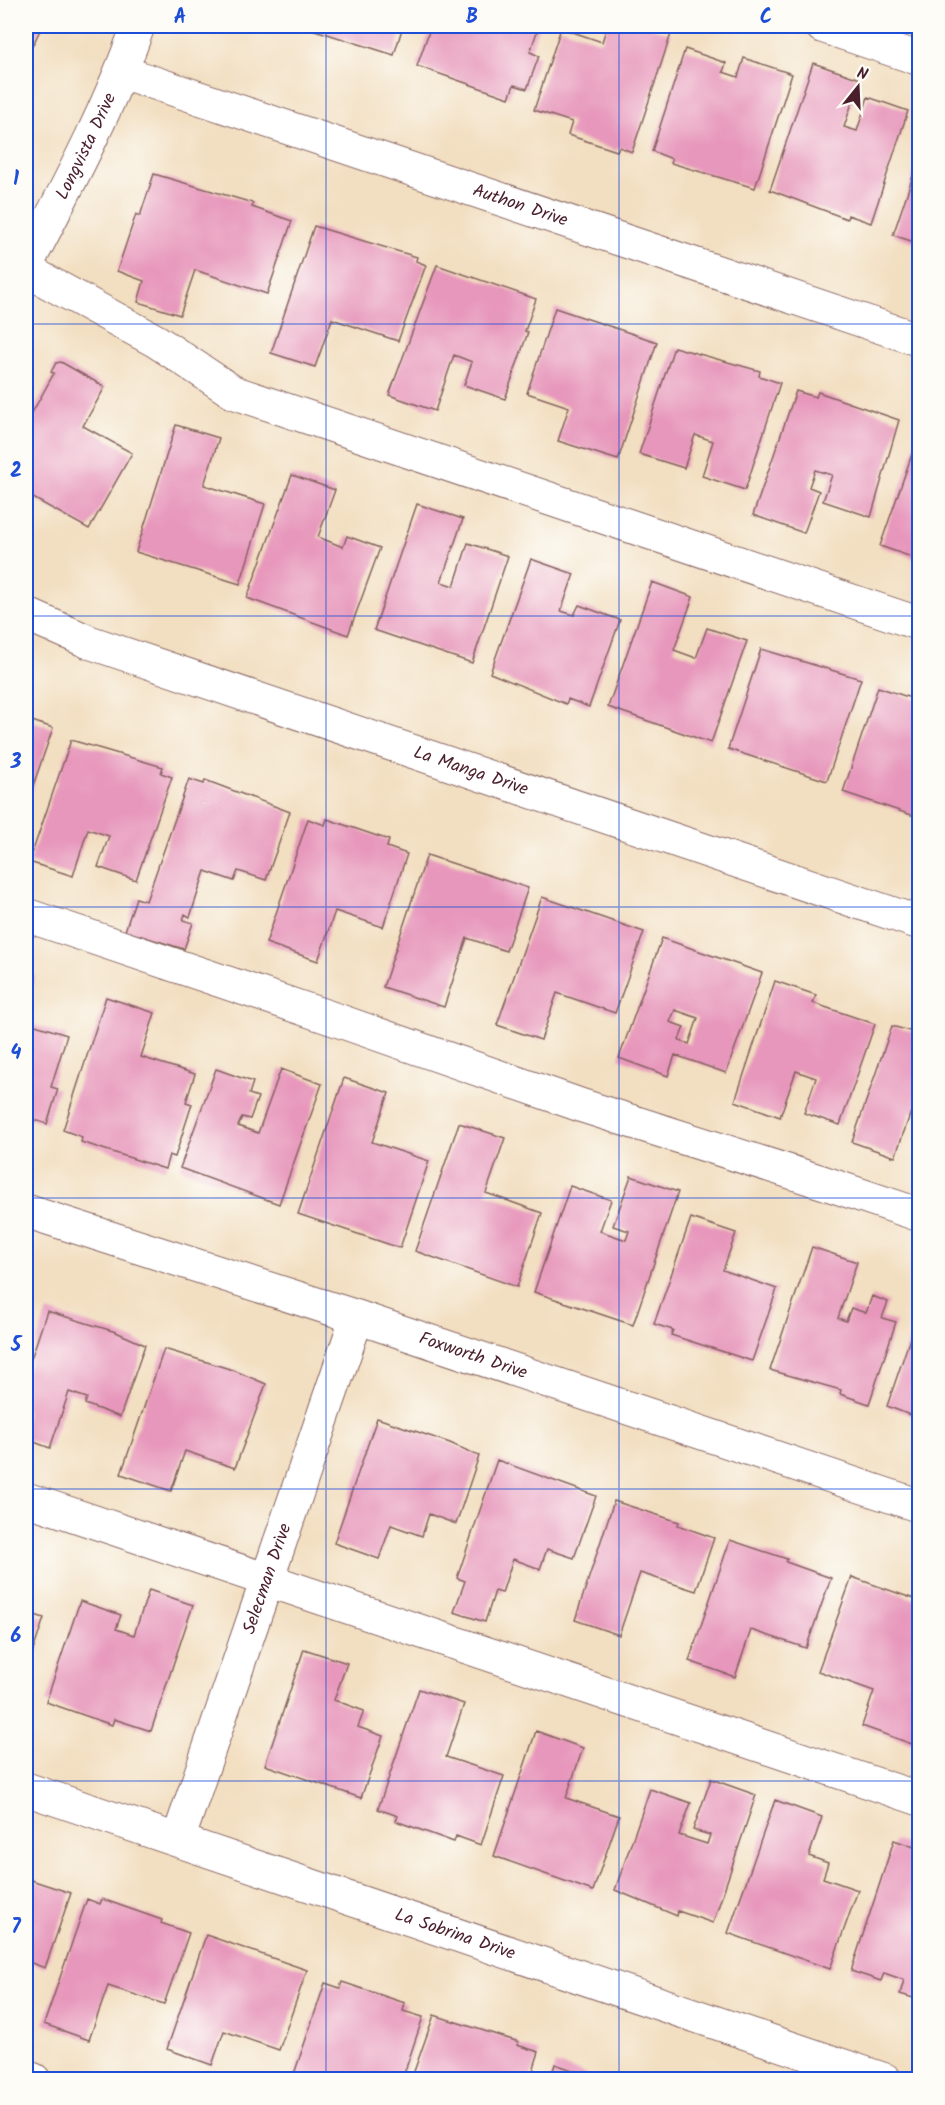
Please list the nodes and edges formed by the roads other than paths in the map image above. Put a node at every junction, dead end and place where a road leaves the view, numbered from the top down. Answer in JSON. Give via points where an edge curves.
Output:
{"nodes":[{"id":1,"x":138,"y":26,"type":"edge"},
{"id":2,"x":822,"y":26,"type":"edge"},
{"id":3,"x":920,"y":58,"type":"edge"},
{"id":4,"x":122,"y":72,"type":"junction"},
{"id":5,"x":26,"y":266,"type":"edge"},
{"id":6,"x":26,"y":270,"type":"edge"},
{"id":7,"x":920,"y":340,"type":"edge"},
{"id":8,"x":26,"y":614,"type":"edge"},
{"id":9,"x":920,"y":624,"type":"edge"},
{"id":10,"x":26,"y":915,"type":"edge"},
{"id":11,"x":920,"y":923,"type":"edge"},
{"id":12,"x":26,"y":1211,"type":"edge"},
{"id":13,"x":920,"y":1215,"type":"edge"},
{"id":14,"x":357,"y":1317,"type":"junction"},
{"id":15,"x":26,"y":1499,"type":"edge"},
{"id":16,"x":920,"y":1506,"type":"edge"},
{"id":17,"x":267,"y":1580,"type":"junction"},
{"id":18,"x":26,"y":1789,"type":"edge"},
{"id":19,"x":920,"y":1799,"type":"edge"},
{"id":20,"x":178,"y":1840,"type":"junction"},
{"id":21,"x":26,"y":2077,"type":"edge"},
{"id":22,"x":34,"y":2079,"type":"edge"},
{"id":23,"x":885,"y":2079,"type":"edge"}],
"edges":[{"from":1,"to":4,"type":"street","name":"Longvista Drive"},
{"from":2,"to":3,"type":"street"},
{"from":4,"to":5,"type":"street","name":"Longvista Drive"},
{"from":4,"to":7,"type":"street","name":"Authon Drive"},
{"from":6,"to":9,"type":"street","via":[[156,341],[234,392]]},
{"from":8,"to":11,"type":"street","name":"La Manga Drive","via":[[101,646]]},
{"from":10,"to":13,"type":"street","via":[[583,1106]]},
{"from":12,"to":14,"type":"street","name":"Foxworth Drive"},
{"from":14,"to":16,"type":"street","name":"Foxworth Drive"},
{"from":14,"to":17,"type":"street","name":"Selecman Drive"},
{"from":15,"to":17,"type":"street"},
{"from":17,"to":19,"type":"street"},
{"from":17,"to":20,"type":"street","name":"Selecman Drive"},
{"from":18,"to":20,"type":"street","name":"La Sobrina Drive"},
{"from":20,"to":23,"type":"street","name":"La Sobrina Drive"},
{"from":21,"to":22,"type":"street"}]}
